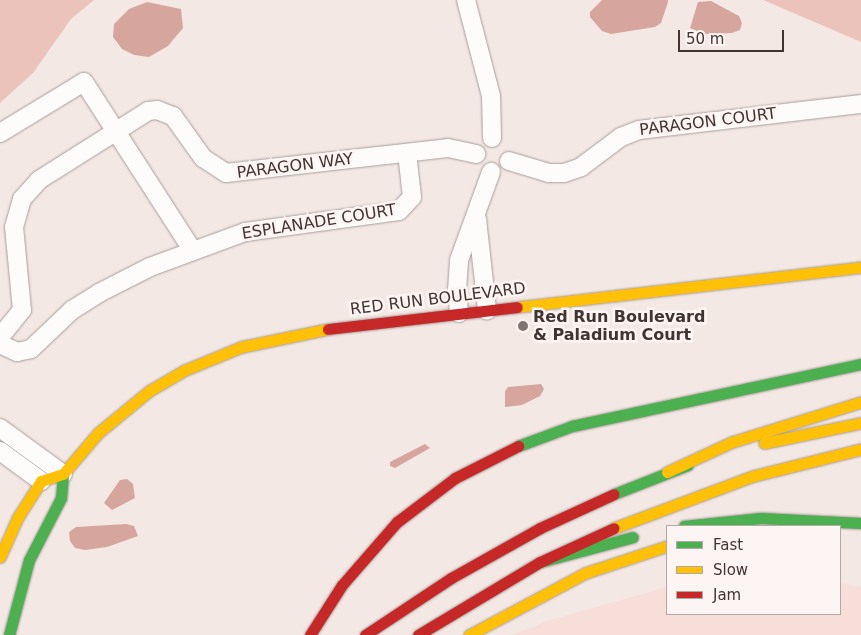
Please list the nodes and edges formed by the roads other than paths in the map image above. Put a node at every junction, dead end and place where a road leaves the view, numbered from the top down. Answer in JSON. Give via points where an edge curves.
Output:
{"nodes":[{"id":1,"x":466,"y":0,"type":"edge"},
{"id":2,"x":861,"y":104,"type":"edge"},
{"id":3,"x":116,"y":130,"type":"junction"},
{"id":4,"x":0,"y":134,"type":"edge"},
{"id":5,"x":492,"y":138,"type":"junction"},
{"id":6,"x":407,"y":153,"type":"junction"},
{"id":7,"x":476,"y":154,"type":"junction"},
{"id":8,"x":509,"y":162,"type":"junction"},
{"id":9,"x":491,"y":172,"type":"junction"},
{"id":10,"x":477,"y":218,"type":"junction"},
{"id":11,"x":193,"y":251,"type":"junction"},
{"id":12,"x":861,"y":267,"type":"edge"},
{"id":13,"x":487,"y":310,"type":"junction"},
{"id":14,"x":459,"y":313,"type":"junction"},
{"id":15,"x":0,"y":337,"type":"edge"},
{"id":16,"x":0,"y":344,"type":"edge"},
{"id":17,"x":861,"y":364,"type":"edge"},
{"id":18,"x":861,"y":402,"type":"edge"},
{"id":19,"x":861,"y":423,"type":"edge"},
{"id":20,"x":0,"y":428,"type":"edge"},
{"id":21,"x":861,"y":449,"type":"edge"},
{"id":22,"x":0,"y":451,"type":"edge"},
{"id":23,"x":667,"y":472,"type":"junction"},
{"id":24,"x":63,"y":474,"type":"junction"},
{"id":25,"x":41,"y":481,"type":"junction"},
{"id":26,"x":861,"y":523,"type":"edge"},
{"id":27,"x":694,"y":525,"type":"edge"},
{"id":28,"x":649,"y":533,"type":"dead end"},
{"id":29,"x":666,"y":546,"type":"edge"},
{"id":30,"x":0,"y":557,"type":"edge"},
{"id":31,"x":540,"y":562,"type":"junction"},
{"id":32,"x":9,"y":635,"type":"edge"},
{"id":33,"x":310,"y":635,"type":"edge"},
{"id":34,"x":365,"y":635,"type":"edge"},
{"id":35,"x":418,"y":635,"type":"edge"},
{"id":36,"x":469,"y":635,"type":"edge"}],
"edges":[{"from":1,"to":5,"type":"street","via":[[491,96]]},
{"from":2,"to":8,"type":"street","name":"PARAGON COURT","via":[[639,130],[621,137],[581,167],[564,173],[549,173]]},
{"from":3,"to":4,"type":"street","via":[[84,82]]},
{"from":3,"to":6,"type":"street","name":"PARAGON WAY","via":[[148,111],[165,112],[181,123],[209,164],[226,174]]},
{"from":3,"to":11,"type":"street"},
{"from":3,"to":15,"type":"street","name":"PARAGON WAY","via":[[38,180],[22,199],[14,227],[22,310]]},
{"from":5,"to":7,"type":"street","via":[[481,143]]},
{"from":5,"to":8,"type":"street","via":[[507,145]]},
{"from":6,"to":7,"type":"street","name":"PARAGON WAY","via":[[448,148]]},
{"from":6,"to":11,"type":"street","name":"ESPLANADE COURT","via":[[412,197],[399,211],[255,229]]},
{"from":7,"to":9,"type":"street","via":[[480,166]]},
{"from":8,"to":9,"type":"street","via":[[502,170]]},
{"from":9,"to":10,"type":"street"},
{"from":10,"to":13,"type":"street"},
{"from":10,"to":14,"type":"street","via":[[459,260]]},
{"from":11,"to":16,"type":"street","name":"ESPLANADE COURT","via":[[150,267],[83,302],[31,349],[17,352]]},
{"from":12,"to":13,"type":"main road","name":"RED RUN BOULEVARD"},
{"from":13,"to":14,"type":"main road","name":"RED RUN BOULEVARD"},
{"from":14,"to":24,"type":"main road","name":"RED RUN BOULEVARD","via":[[290,334],[222,353],[185,370],[137,399],[98,433]]},
{"from":17,"to":33,"type":"main road","via":[[572,426],[498,453],[455,478],[397,522],[342,585]]},
{"from":18,"to":23,"type":"main road","via":[[732,442]]},
{"from":19,"to":23,"type":"main road","via":[[741,448]]},
{"from":20,"to":24,"type":"street"},
{"from":21,"to":31,"type":"main road","via":[[788,466],[704,492],[640,516]]},
{"from":22,"to":25,"type":"street"},
{"from":23,"to":34,"type":"main road","via":[[498,550]]},
{"from":24,"to":25,"type":"main road"},
{"from":24,"to":32,"type":"main road","via":[[61,498],[30,560]]},
{"from":25,"to":30,"type":"main road","via":[[18,517]]},
{"from":26,"to":27,"type":"main road","via":[[761,518]]},
{"from":28,"to":31,"type":"main road"},
{"from":29,"to":36,"type":"main road","via":[[625,557],[576,576]]},
{"from":31,"to":35,"type":"main road"}]}
